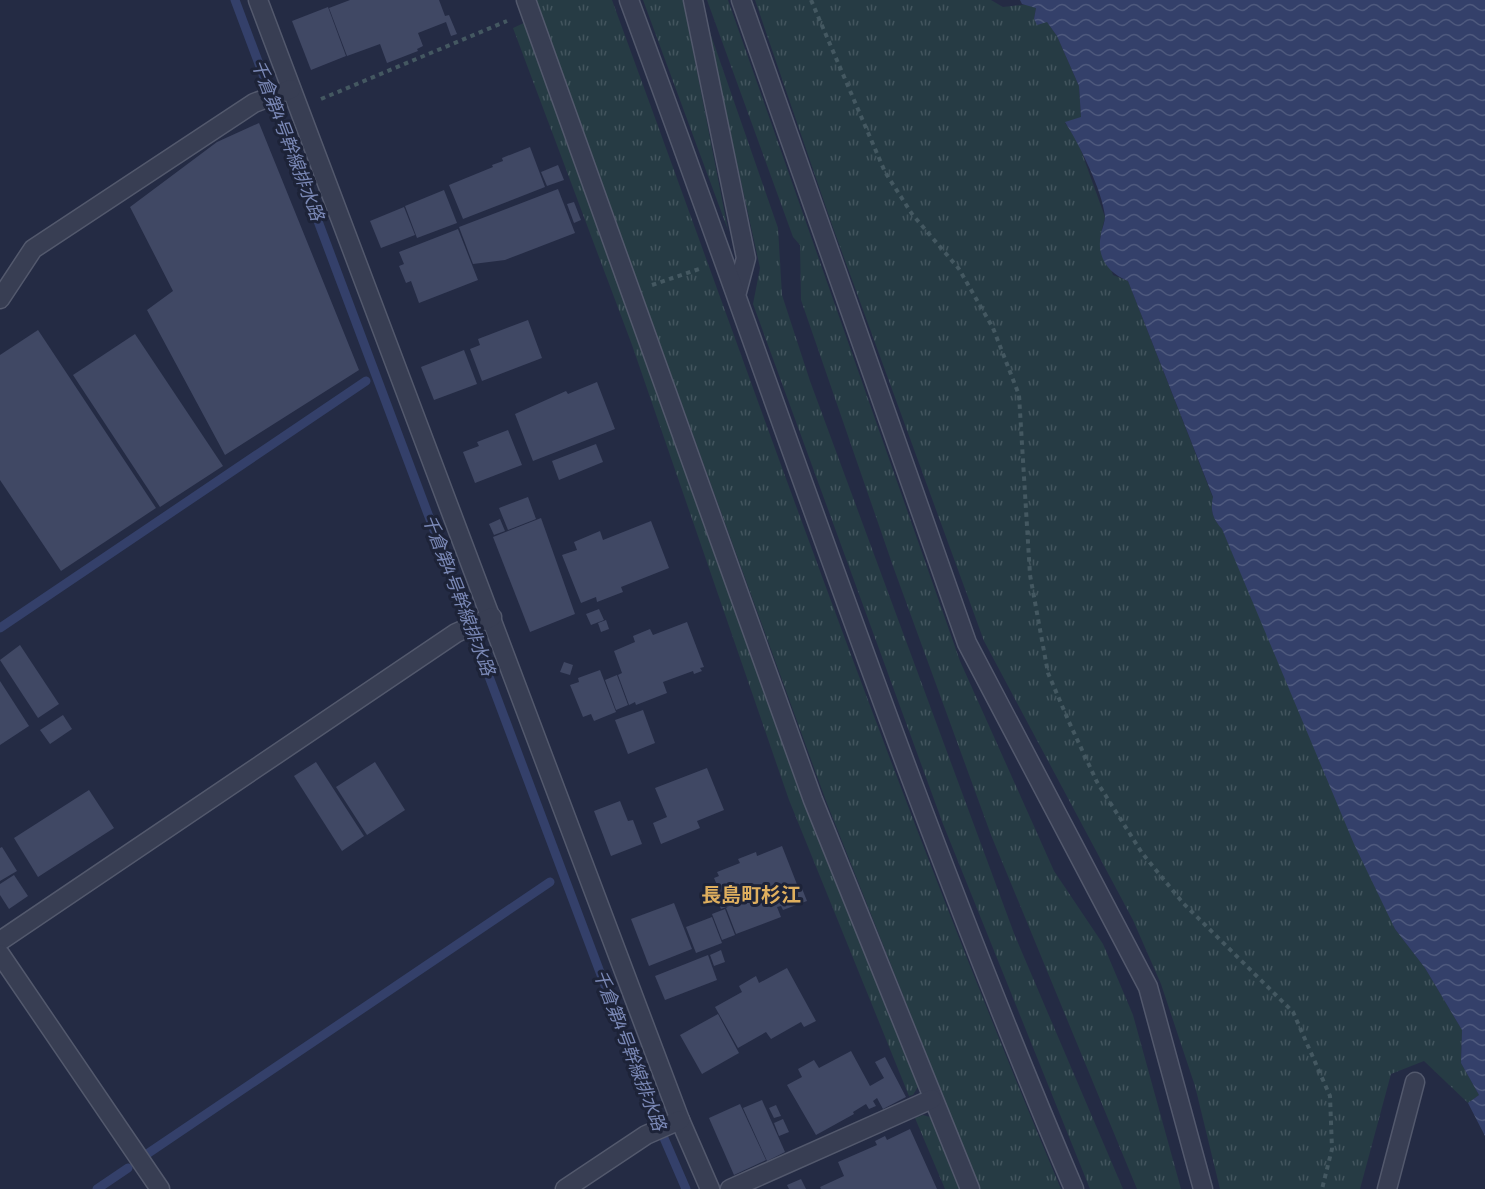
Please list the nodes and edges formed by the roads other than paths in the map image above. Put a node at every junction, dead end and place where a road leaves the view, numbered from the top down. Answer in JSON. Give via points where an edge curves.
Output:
{"nodes":[{"id":1,"x":258,"y":0,"type":"edge"},
{"id":2,"x":629,"y":0,"type":"edge"},
{"id":3,"x":693,"y":0,"type":"edge"},
{"id":4,"x":741,"y":0,"type":"edge"},
{"id":5,"x":528,"y":5,"type":"edge"},
{"id":6,"x":288,"y":90,"type":"junction"},
{"id":7,"x":737,"y":292,"type":"junction"},
{"id":8,"x":0,"y":298,"type":"edge"},
{"id":9,"x":487,"y":619,"type":"junction"},
{"id":10,"x":0,"y":941,"type":"edge"},
{"id":11,"x":0,"y":954,"type":"edge"},
{"id":12,"x":1415,"y":1082,"type":"dead end"},
{"id":13,"x":932,"y":1099,"type":"junction"},
{"id":14,"x":676,"y":1121,"type":"junction"},
{"id":15,"x":160,"y":1189,"type":"edge"},
{"id":16,"x":565,"y":1189,"type":"edge"},
{"id":17,"x":710,"y":1189,"type":"edge"},
{"id":18,"x":730,"y":1189,"type":"edge"},
{"id":19,"x":970,"y":1189,"type":"edge"},
{"id":20,"x":1074,"y":1189,"type":"edge"},
{"id":21,"x":1203,"y":1189,"type":"edge"},
{"id":22,"x":1388,"y":1189,"type":"edge"}],
"edges":[{"from":1,"to":6,"type":"street"},
{"from":2,"to":7,"type":"street"},
{"from":3,"to":7,"type":"street","via":[[746,258]]},
{"from":4,"to":21,"type":"street","via":[[967,643],[1148,987]]},
{"from":5,"to":13,"type":"street","via":[[813,800]]},
{"from":6,"to":8,"type":"street","via":[[262,100],[33,249]]},
{"from":6,"to":9,"type":"street","via":[[299,108]]},
{"from":7,"to":20,"type":"street","via":[[930,830],[1005,1029]]},
{"from":9,"to":10,"type":"street","via":[[456,633]]},
{"from":9,"to":14,"type":"street"},
{"from":11,"to":15,"type":"street"},
{"from":12,"to":22,"type":"street"},
{"from":13,"to":18,"type":"street"},
{"from":13,"to":19,"type":"street"},
{"from":14,"to":16,"type":"street","via":[[646,1135]]},
{"from":14,"to":17,"type":"street"}]}
